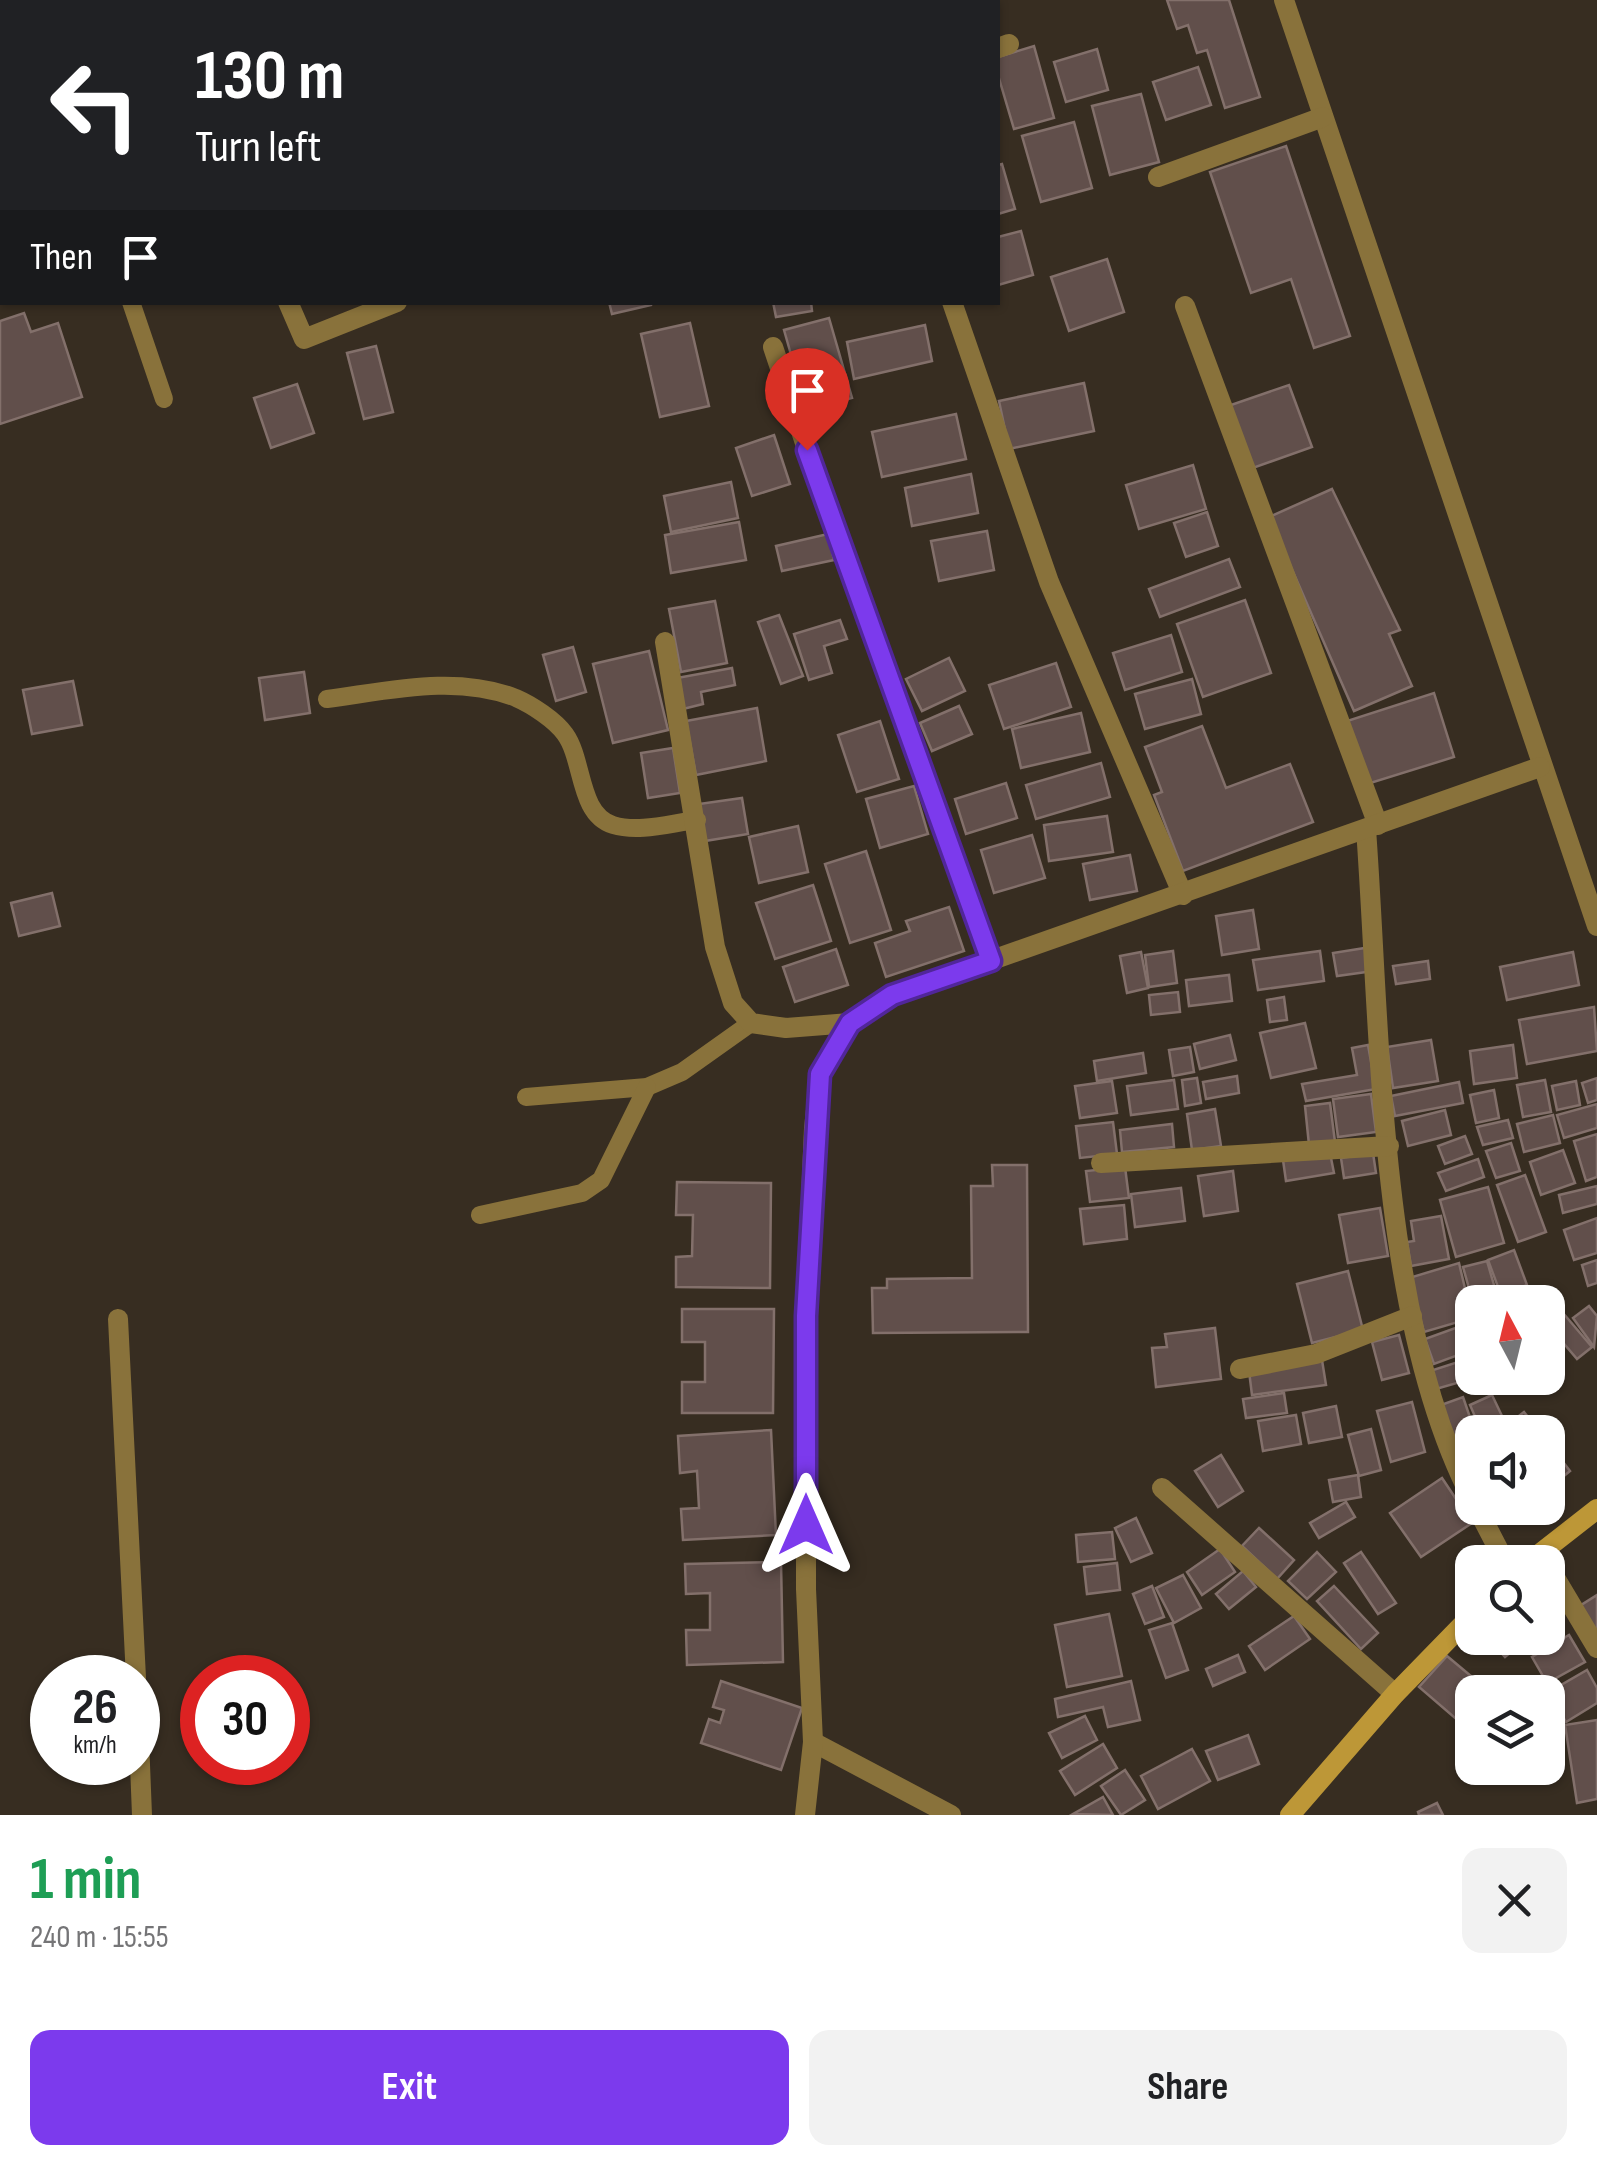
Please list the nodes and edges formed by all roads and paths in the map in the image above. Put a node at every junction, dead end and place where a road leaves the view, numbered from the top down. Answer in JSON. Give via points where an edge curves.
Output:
{"nodes":[{"id":1,"x":1284,"y":0,"type":"edge"},
{"id":2,"x":1323,"y":116,"type":"junction"},
{"id":3,"x":1158,"y":177,"type":"dead end"},
{"id":4,"x":131,"y":305,"type":"edge"},
{"id":5,"x":289,"y":305,"type":"edge"},
{"id":6,"x":389,"y":305,"type":"edge"},
{"id":7,"x":953,"y":305,"type":"edge"},
{"id":8,"x":1185,"y":306,"type":"dead end"},
{"id":9,"x":773,"y":347,"type":"dead end"},
{"id":10,"x":164,"y":399,"type":"dead end"},
{"id":11,"x":665,"y":642,"type":"dead end"},
{"id":12,"x":326,"y":699,"type":"dead end"},
{"id":13,"x":1540,"y":767,"type":"junction"},
{"id":14,"x":697,"y":820,"type":"junction"},
{"id":15,"x":1372,"y":827,"type":"junction"},
{"id":16,"x":1184,"y":895,"type":"junction"},
{"id":17,"x":1597,"y":926,"type":"edge"},
{"id":18,"x":991,"y":961,"type":"junction"},
{"id":19,"x":751,"y":1023,"type":"junction"},
{"id":20,"x":850,"y":1023,"type":"junction"},
{"id":21,"x":648,"y":1087,"type":"junction"},
{"id":22,"x":526,"y":1097,"type":"dead end"},
{"id":23,"x":1389,"y":1146,"type":"junction"},
{"id":24,"x":1101,"y":1163,"type":"dead end"},
{"id":25,"x":480,"y":1215,"type":"dead end"},
{"id":26,"x":1412,"y":1316,"type":"junction"},
{"id":27,"x":118,"y":1319,"type":"dead end"},
{"id":28,"x":1240,"y":1370,"type":"dead end"},
{"id":29,"x":1455,"y":1465,"type":"edge"},
{"id":30,"x":1162,"y":1488,"type":"dead end"},
{"id":31,"x":1597,"y":1510,"type":"edge"},
{"id":32,"x":1559,"y":1545,"type":"edge"},
{"id":33,"x":1565,"y":1598,"type":"edge"},
{"id":34,"x":1455,"y":1632,"type":"edge"},
{"id":35,"x":1597,"y":1648,"type":"edge"},
{"id":36,"x":135,"y":1655,"type":"edge"},
{"id":37,"x":1395,"y":1694,"type":"junction"},
{"id":38,"x":813,"y":1742,"type":"junction"},
{"id":39,"x":141,"y":1785,"type":"edge"},
{"id":40,"x":142,"y":1815,"type":"edge"},
{"id":41,"x":805,"y":1815,"type":"edge"},
{"id":42,"x":951,"y":1815,"type":"edge"},
{"id":43,"x":1290,"y":1815,"type":"edge"}],
"edges":[{"from":1,"to":2,"type":"street"},
{"from":2,"to":3,"type":"street"},
{"from":2,"to":13,"type":"street"},
{"from":4,"to":10,"type":"lane"},
{"from":5,"to":6,"type":"street","via":[[304,339]]},
{"from":7,"to":16,"type":"street","via":[[1049,582]]},
{"from":8,"to":15,"type":"street"},
{"from":9,"to":18,"type":"street"},
{"from":11,"to":14,"type":"street"},
{"from":12,"to":14,"type":"lane","via":[[439,685],[518,698],[564,733],[597,816],[638,828]]},
{"from":13,"to":15,"type":"street"},
{"from":13,"to":17,"type":"street"},
{"from":14,"to":19,"type":"street","via":[[714,947],[733,1004]]},
{"from":15,"to":16,"type":"street"},
{"from":15,"to":23,"type":"street"},
{"from":16,"to":18,"type":"street"},
{"from":18,"to":20,"type":"street","via":[[892,995]]},
{"from":19,"to":20,"type":"street"},
{"from":19,"to":21,"type":"lane","via":[[682,1072]]},
{"from":20,"to":38,"type":"street","via":[[820,1074],[813,1147],[806,1352]]},
{"from":21,"to":22,"type":"lane"},
{"from":21,"to":25,"type":"lane","via":[[601,1180],[582,1193]]},
{"from":23,"to":24,"type":"street"},
{"from":23,"to":26,"type":"street"},
{"from":26,"to":28,"type":"street","via":[[1316,1354]]},
{"from":26,"to":29,"type":"street"},
{"from":27,"to":36,"type":"street"},
{"from":30,"to":37,"type":"street"},
{"from":31,"to":32,"type":"street"},
{"from":33,"to":35,"type":"street"},
{"from":34,"to":37,"type":"street"},
{"from":37,"to":43,"type":"street"},
{"from":38,"to":41,"type":"street"},
{"from":38,"to":42,"type":"street"},
{"from":39,"to":40,"type":"street"}]}
